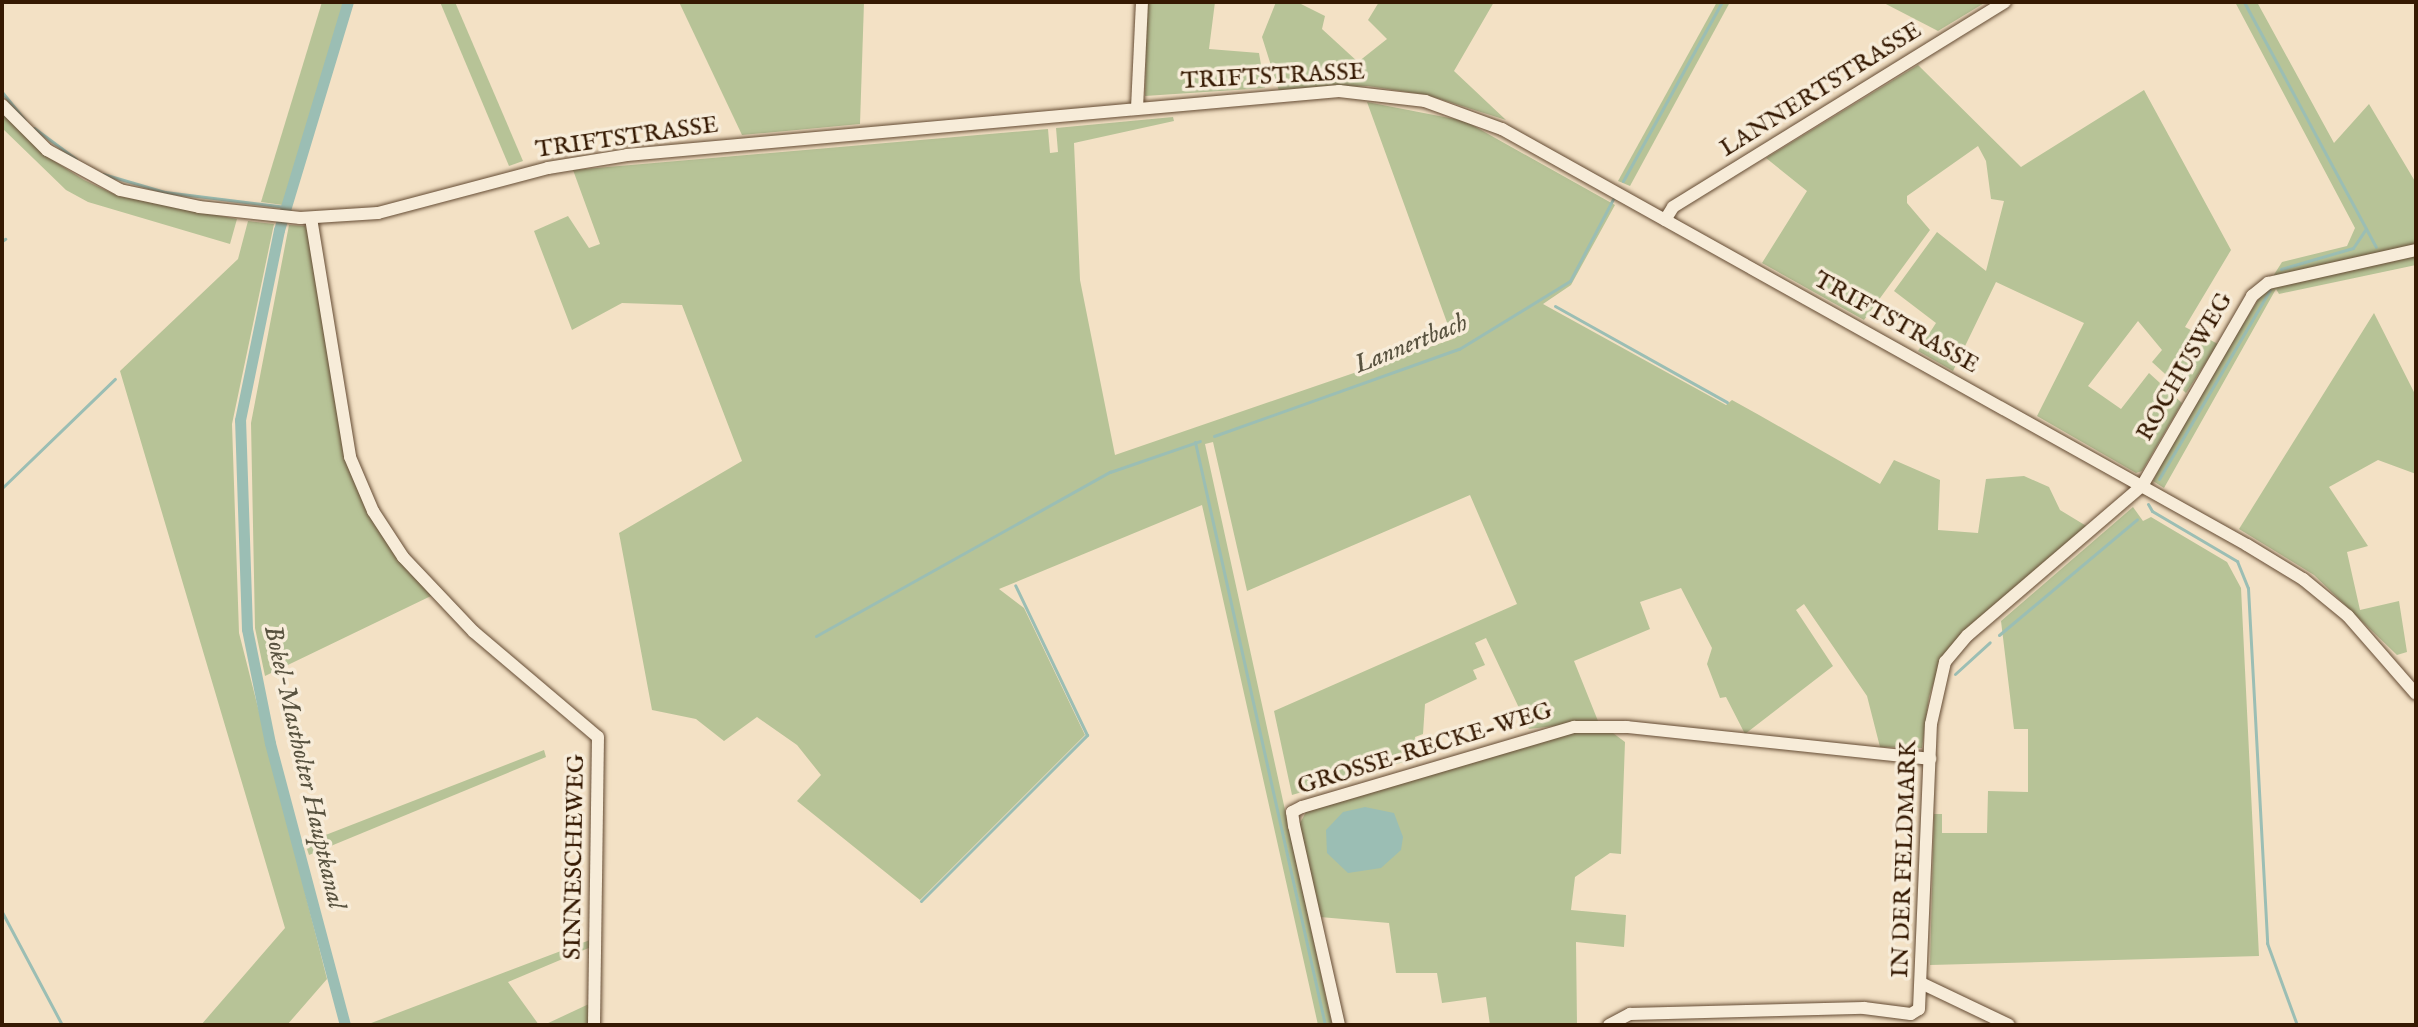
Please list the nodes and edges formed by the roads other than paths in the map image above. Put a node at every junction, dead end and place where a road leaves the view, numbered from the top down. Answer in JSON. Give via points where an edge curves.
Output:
{"nodes":[{"id":1,"x":1142,"y":2,"type":"edge"},
{"id":2,"x":2005,"y":2,"type":"edge"},
{"id":3,"x":2,"y":105,"type":"edge"},
{"id":4,"x":1137,"y":108,"type":"junction"},
{"id":5,"x":306,"y":218,"type":"junction"},
{"id":6,"x":1665,"y":220,"type":"junction"},
{"id":7,"x":2416,"y":250,"type":"edge"},
{"id":8,"x":2142,"y":486,"type":"junction"},
{"id":9,"x":2416,"y":694,"type":"edge"},
{"id":10,"x":1930,"y":759,"type":"junction"},
{"id":11,"x":1923,"y":984,"type":"junction"},
{"id":12,"x":594,"y":1025,"type":"edge"},
{"id":13,"x":1339,"y":1025,"type":"edge"},
{"id":14,"x":1609,"y":1025,"type":"edge"},
{"id":15,"x":2009,"y":1025,"type":"edge"}],
"edges":[{"from":1,"to":4,"type":"street"},
{"from":2,"to":6,"type":"street","name":"LANNERTSTRASSE","via":[[1673,207]]},
{"from":3,"to":5,"type":"street","name":"TRIFTSTRASSE","via":[[47,150],[120,190],[265,216]]},
{"from":4,"to":5,"type":"street","name":"TRIFTSTRASSE","via":[[627,155],[548,168],[378,213]]},
{"from":4,"to":6,"type":"street","name":"TRIFTSTRASSE","via":[[1339,91],[1425,101],[1502,129]]},
{"from":5,"to":12,"type":"street","name":"SINNESCHEWEG","via":[[347,446],[373,511],[403,557],[474,632],[598,737]]},
{"from":6,"to":8,"type":"street","name":"TRIFTSTRASSE"},
{"from":7,"to":8,"type":"street","name":"ROCHUSWEG","via":[[2268,283],[2252,296]]},
{"from":8,"to":9,"type":"street","name":"TRIFTSTRASSE","via":[[2303,579],[2348,616]]},
{"from":8,"to":10,"type":"street","name":"IN DER FELDMARK","via":[[1968,635],[1945,662],[1933,698]]},
{"from":10,"to":11,"type":"street","name":"IN DER FELDMARK"},
{"from":10,"to":13,"type":"street","name":"GROSSE-RECKE-WEG","via":[[1627,727],[1574,727],[1302,807],[1292,812],[1294,826]]},
{"from":11,"to":14,"type":"street","name":"IN DER FELDMARK","via":[[1919,1009],[1911,1014],[1864,1008],[1630,1014]]},
{"from":11,"to":15,"type":"street"}]}
